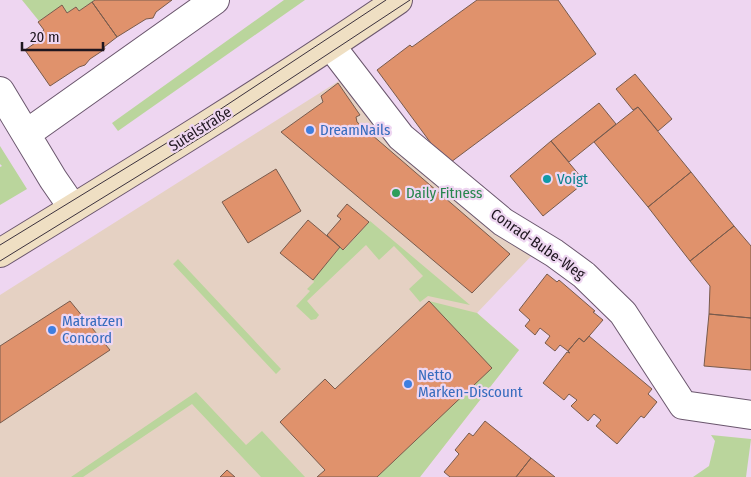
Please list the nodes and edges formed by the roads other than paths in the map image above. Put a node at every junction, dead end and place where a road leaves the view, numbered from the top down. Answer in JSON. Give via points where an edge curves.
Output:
{"nodes":[{"id":1,"x":216,"y":0,"type":"edge"},
{"id":2,"x":398,"y":0,"type":"edge"},
{"id":3,"x":331,"y":46,"type":"junction"},
{"id":4,"x":0,"y":91,"type":"edge"},
{"id":5,"x":26,"y":134,"type":"junction"},
{"id":6,"x":73,"y":208,"type":"junction"},
{"id":7,"x":0,"y":253,"type":"edge"},
{"id":8,"x":751,"y":415,"type":"edge"}],
"edges":[{"from":1,"to":5,"type":"street"},
{"from":2,"to":3,"type":"main road","name":"Sutelstraße"},
{"from":3,"to":6,"type":"main road","name":"Sutelstraße"},
{"from":3,"to":8,"type":"street","name":"Conrad-Bube-Weg","via":[[401,137],[503,222],[584,275],[623,313],[683,405]]},
{"from":4,"to":5,"type":"street"},
{"from":5,"to":6,"type":"street"},
{"from":6,"to":7,"type":"main road","name":"Sutelstraße"}]}
